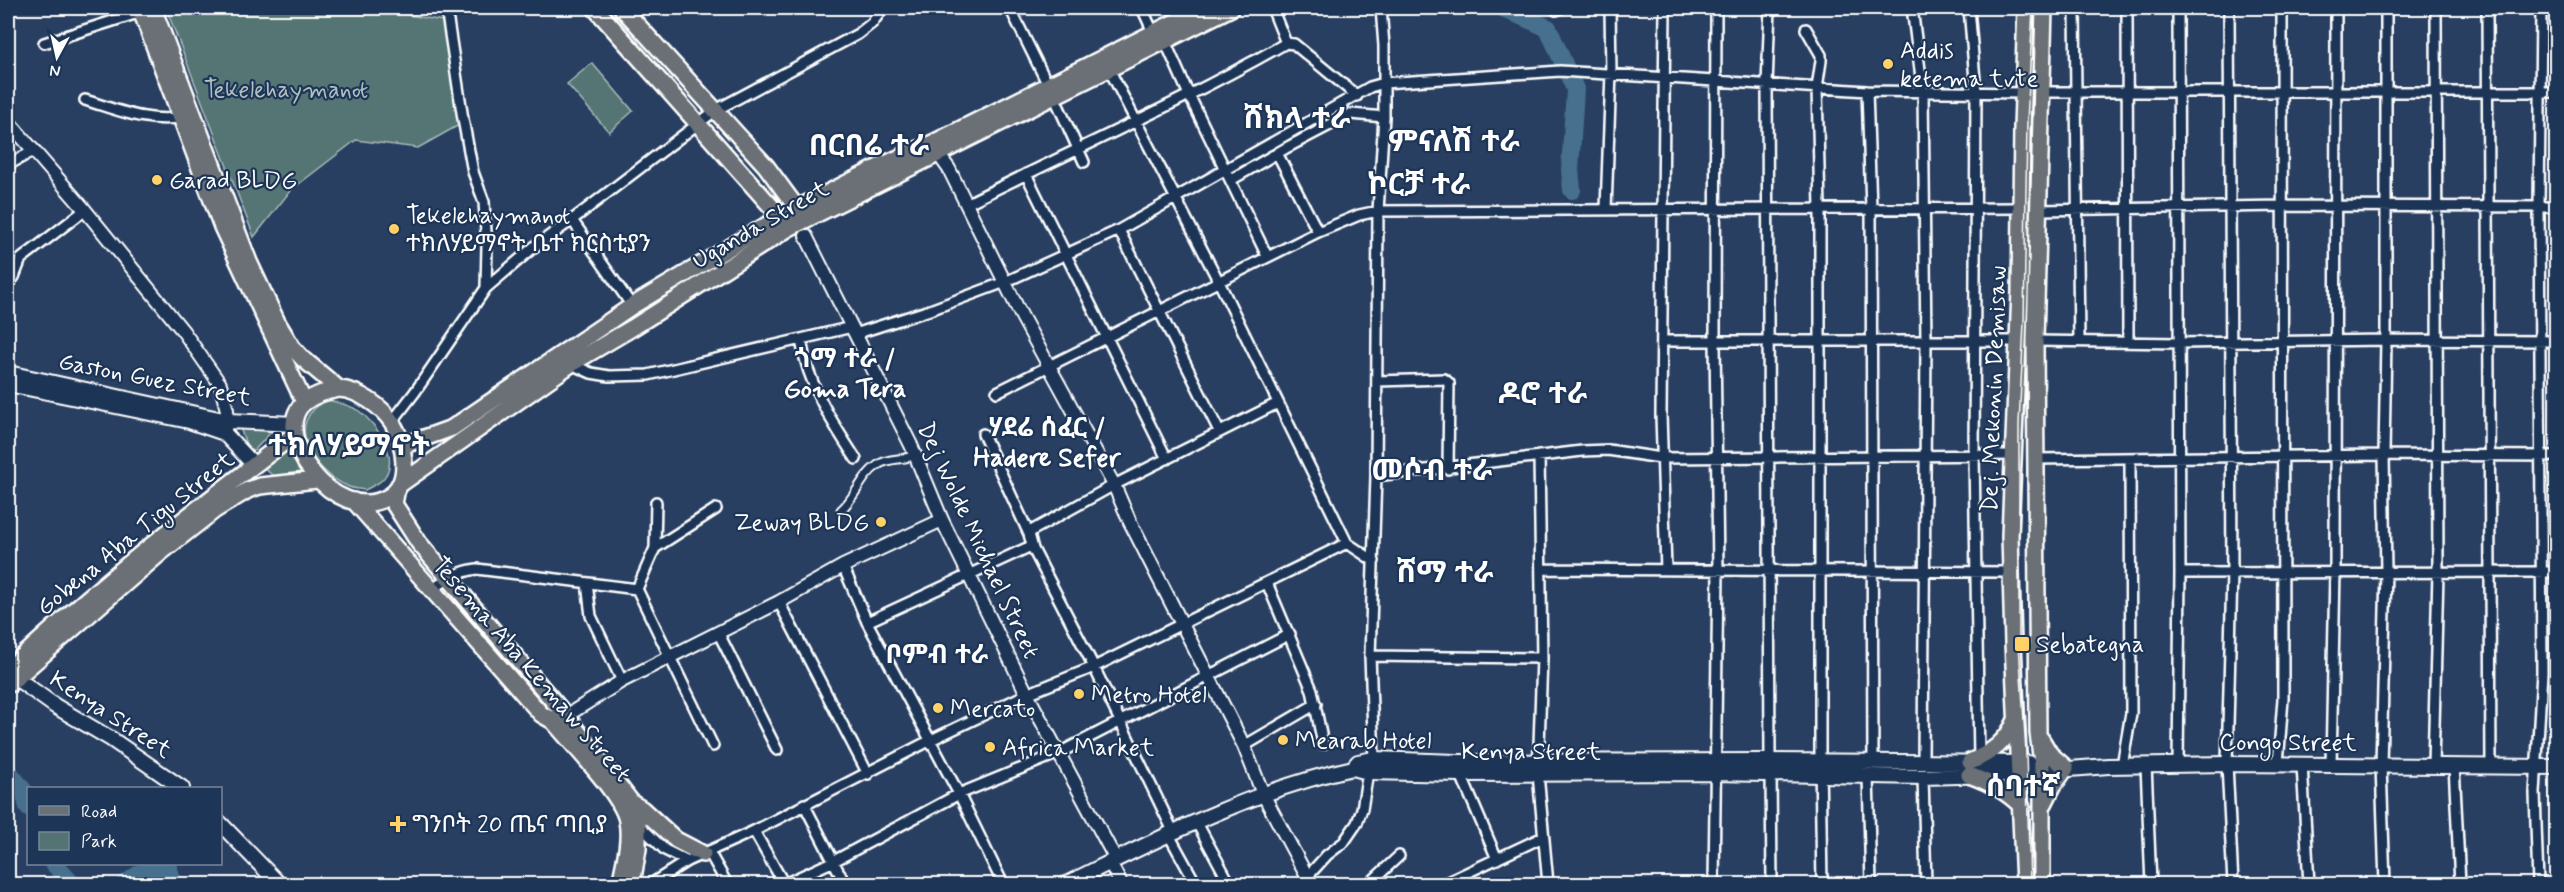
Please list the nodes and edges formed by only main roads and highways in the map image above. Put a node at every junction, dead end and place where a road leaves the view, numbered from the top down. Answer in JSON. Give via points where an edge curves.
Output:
{"nodes":[{"id":1,"x":595,"y":8,"type":"edge"},
{"id":2,"x":621,"y":8,"type":"edge"},
{"id":3,"x":1200,"y":8,"type":"edge"},
{"id":4,"x":1232,"y":8,"type":"edge"},
{"id":5,"x":2026,"y":8,"type":"edge"},
{"id":6,"x":2044,"y":8,"type":"edge"},
{"id":7,"x":147,"y":9,"type":"edge"},
{"id":8,"x":1159,"y":36,"type":"junction"},
{"id":9,"x":1051,"y":91,"type":"junction"},
{"id":10,"x":802,"y":214,"type":"junction"},
{"id":11,"x":785,"y":222,"type":"junction"},
{"id":12,"x":243,"y":264,"type":"junction"},
{"id":13,"x":8,"y":373,"type":"edge"},
{"id":14,"x":8,"y":384,"type":"edge"},
{"id":15,"x":339,"y":389,"type":"junction"},
{"id":16,"x":304,"y":402,"type":"junction"},
{"id":17,"x":226,"y":427,"type":"junction"},
{"id":18,"x":294,"y":430,"type":"junction"},
{"id":19,"x":402,"y":446,"type":"junction"},
{"id":20,"x":254,"y":465,"type":"junction"},
{"id":21,"x":317,"y":480,"type":"junction"},
{"id":22,"x":277,"y":484,"type":"junction"},
{"id":23,"x":398,"y":487,"type":"junction"},
{"id":24,"x":354,"y":501,"type":"junction"},
{"id":25,"x":155,"y":550,"type":"junction"},
{"id":26,"x":10,"y":676,"type":"edge"},
{"id":27,"x":2017,"y":717,"type":"junction"},
{"id":28,"x":560,"y":719,"type":"junction"},
{"id":29,"x":2038,"y":733,"type":"junction"},
{"id":30,"x":1973,"y":765,"type":"junction"},
{"id":31,"x":2556,"y":767,"type":"edge"},
{"id":32,"x":1820,"y":768,"type":"junction"},
{"id":33,"x":2020,"y":768,"type":"junction"},
{"id":34,"x":2041,"y":768,"type":"junction"},
{"id":35,"x":2062,"y":768,"type":"junction"},
{"id":36,"x":179,"y":787,"type":"edge"},
{"id":37,"x":2022,"y":807,"type":"junction"},
{"id":38,"x":2041,"y":813,"type":"junction"},
{"id":39,"x":632,"y":815,"type":"junction"},
{"id":40,"x":222,"y":825,"type":"edge"},
{"id":41,"x":706,"y":853,"type":"road end"},
{"id":42,"x":279,"y":885,"type":"edge"},
{"id":43,"x":620,"y":885,"type":"edge"},
{"id":44,"x":632,"y":885,"type":"edge"},
{"id":45,"x":1066,"y":885,"type":"edge"},
{"id":46,"x":2024,"y":885,"type":"edge"},
{"id":47,"x":2042,"y":885,"type":"edge"}],
"edges":[{"from":1,"to":11,"type":"main road"},
{"from":2,"to":10,"type":"main road","via":[[766,166]]},
{"from":3,"to":8,"type":"main road","name":"Uganda Street"},
{"from":4,"to":8,"type":"main road","name":"Uganda Street"},
{"from":5,"to":27,"type":"main road","name":"Dej. Mekonin Demisaw","via":[[2012,455],[2011,572]]},
{"from":6,"to":29,"type":"main road","name":"Dej. Mekonin Demisaw","via":[[2035,341]]},
{"from":7,"to":12,"type":"main road"},
{"from":8,"to":9,"type":"main road","name":"Uganda Street"},
{"from":8,"to":9,"type":"main road","name":"Uganda Street","via":[[1109,69]]},
{"from":9,"to":10,"type":"main road","name":"Uganda Street"},
{"from":10,"to":11,"type":"main road","name":"Uganda Street"},
{"from":11,"to":19,"type":"main road","name":"Uganda Street","via":[[632,306],[452,428]]},
{"from":11,"to":23,"type":"main road","name":"Uganda Street","via":[[633,328],[571,364]]},
{"from":12,"to":15,"type":"main road","via":[[292,347]]},
{"from":12,"to":16,"type":"main road"},
{"from":13,"to":17,"type":"main road","name":"Gaston Guez Street"},
{"from":14,"to":17,"type":"main road","name":"Gaston Guez Street"},
{"from":15,"to":16,"type":"main road"},
{"from":15,"to":19,"type":"main road","via":[[366,399],[392,422]]},
{"from":16,"to":18,"type":"main road"},
{"from":17,"to":18,"type":"main road","name":"Gaston Guez Street"},
{"from":17,"to":20,"type":"main road","name":"Gaston Guez Street"},
{"from":18,"to":20,"type":"main road","name":"Gobena Aba Tigu Street"},
{"from":18,"to":21,"type":"main road"},
{"from":19,"to":23,"type":"main road","via":[[402,478]]},
{"from":20,"to":22,"type":"main road"},
{"from":20,"to":25,"type":"main road","name":"Gobena Aba Tigu Street","via":[[199,505]]},
{"from":21,"to":22,"type":"main road","name":"Gobena Aba Tigu Street"},
{"from":21,"to":24,"type":"main road","via":[[338,496]]},
{"from":22,"to":25,"type":"main road","name":"Gobena Aba Tigu Street","via":[[236,497]]},
{"from":23,"to":24,"type":"main road","via":[[390,497],[378,501]]},
{"from":23,"to":28,"type":"main road","name":"Tesema Aba Kemaw Street","via":[[394,504],[419,543]]},
{"from":24,"to":28,"type":"main road","name":"Tesema Aba Kemaw Street","via":[[541,714]]},
{"from":25,"to":26,"type":"main road","name":"Gobena Aba Tigu Street"},
{"from":26,"to":36,"type":"main road","name":"Kenya Street"},
{"from":27,"to":30,"type":"main road","via":[[2001,744]]},
{"from":27,"to":33,"type":"main road","name":"Dej. Mekonin Demisaw"},
{"from":28,"to":39,"type":"main road","name":"Tesema Aba Kemaw Street"},
{"from":29,"to":34,"type":"main road","name":"Dej. Mekonin Demisaw"},
{"from":29,"to":35,"type":"main road"},
{"from":30,"to":32,"type":"main road","via":[[1873,762]]},
{"from":30,"to":32,"type":"main road","name":"Kenya Street","via":[[1923,777],[1868,776]]},
{"from":30,"to":33,"type":"main road","name":"Congo Street"},
{"from":30,"to":37,"type":"main road","via":[[1983,780]]},
{"from":31,"to":35,"type":"main road","name":"Congo Street","via":[[2227,764]]},
{"from":32,"to":45,"type":"main road","name":"Kenya Street","via":[[1458,768],[1371,766],[1358,762],[1353,768],[1263,794]]},
{"from":33,"to":34,"type":"main road","name":"Congo Street"},
{"from":33,"to":37,"type":"main road","name":"Dej. Mekonin Demisaw"},
{"from":34,"to":35,"type":"main road","name":"Congo Street"},
{"from":34,"to":38,"type":"main road","name":"Dej. Mekonin Demisaw"},
{"from":35,"to":38,"type":"main road"},
{"from":37,"to":46,"type":"main road","name":"Dej. Mekonin Demisaw"},
{"from":38,"to":47,"type":"main road","name":"Dej. Mekonin Demisaw"},
{"from":39,"to":41,"type":"main road","via":[[642,809],[676,840]]},
{"from":39,"to":43,"type":"main road","name":"Tesema Aba Kemaw Street"},
{"from":39,"to":44,"type":"main road","via":[[638,849]]},
{"from":40,"to":42,"type":"main road"}]}
